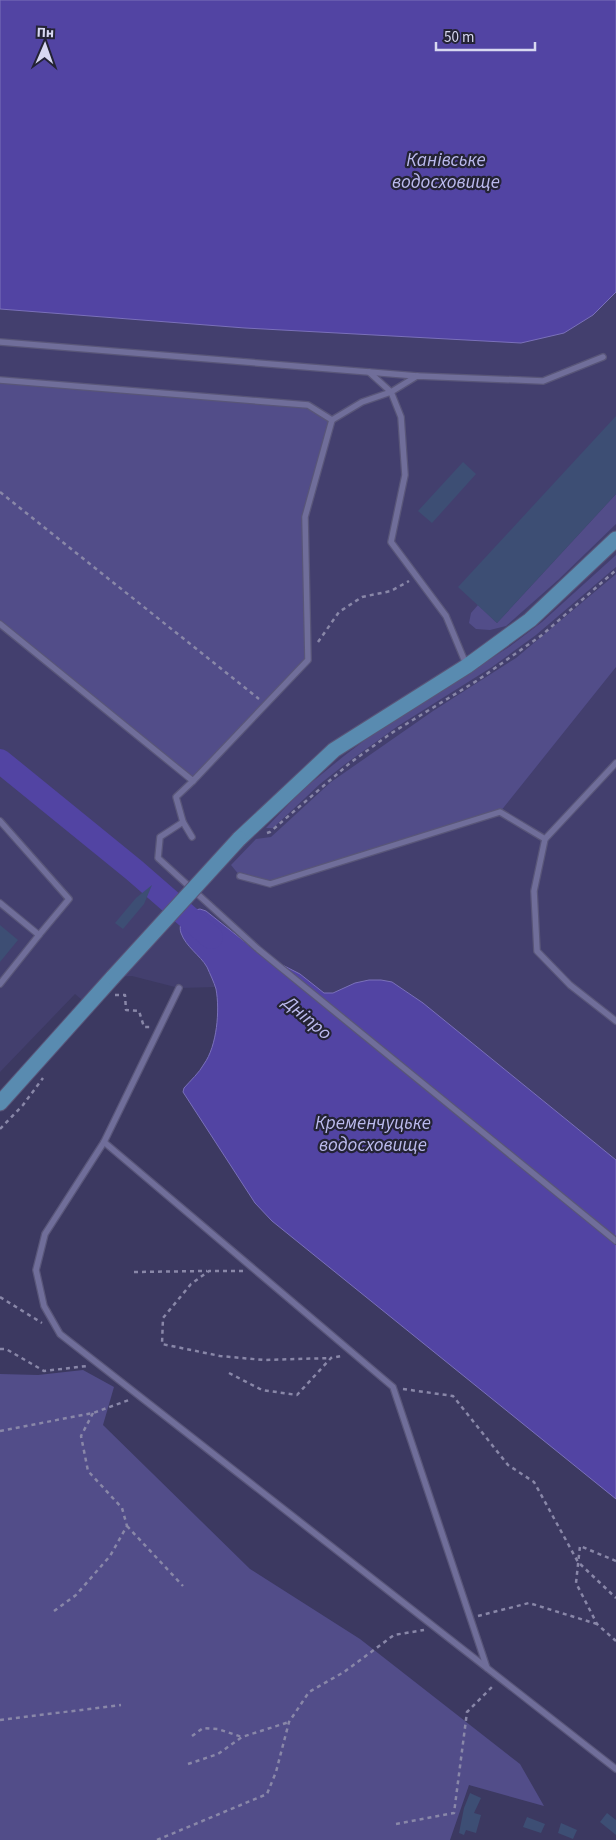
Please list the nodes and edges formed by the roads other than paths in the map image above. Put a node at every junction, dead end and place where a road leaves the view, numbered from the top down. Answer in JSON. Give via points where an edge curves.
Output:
{"nodes":[{"id":1,"x":0,"y":342,"type":"edge"},
{"id":2,"x":603,"y":357,"type":"dead end"},
{"id":3,"x":370,"y":372,"type":"junction"},
{"id":4,"x":417,"y":376,"type":"junction"},
{"id":5,"x":0,"y":380,"type":"edge"},
{"id":6,"x":391,"y":392,"type":"junction"},
{"id":7,"x":332,"y":420,"type":"junction"},
{"id":8,"x":616,"y":539,"type":"edge"},
{"id":9,"x":0,"y":624,"type":"edge"},
{"id":10,"x":467,"y":666,"type":"junction"},
{"id":11,"x":616,"y":763,"type":"edge"},
{"id":12,"x":193,"y":781,"type":"junction"},
{"id":13,"x":0,"y":820,"type":"edge"},
{"id":14,"x":183,"y":822,"type":"junction"},
{"id":15,"x":192,"y":837,"type":"dead end"},
{"id":16,"x":545,"y":839,"type":"junction"},
{"id":17,"x":240,"y":876,"type":"dead end"},
{"id":18,"x":0,"y":903,"type":"edge"},
{"id":19,"x":39,"y":934,"type":"junction"},
{"id":20,"x":0,"y":984,"type":"edge"},
{"id":21,"x":179,"y":988,"type":"dead end"},
{"id":22,"x":616,"y":1021,"type":"edge"},
{"id":23,"x":0,"y":1103,"type":"edge"},
{"id":24,"x":104,"y":1142,"type":"junction"},
{"id":25,"x":616,"y":1241,"type":"edge"},
{"id":26,"x":487,"y":1668,"type":"junction"},
{"id":27,"x":616,"y":1770,"type":"edge"}],
"edges":[{"from":1,"to":3,"type":"lane"},
{"from":2,"to":4,"type":"lane","via":[[543,381]]},
{"from":3,"to":4,"type":"lane"},
{"from":3,"to":6,"type":"lane"},
{"from":4,"to":6,"type":"lane"},
{"from":5,"to":7,"type":"lane","via":[[308,405]]},
{"from":6,"to":7,"type":"lane","via":[[362,402]]},
{"from":6,"to":10,"type":"lane","via":[[401,416],[404,475],[391,542],[446,616]]},
{"from":7,"to":12,"type":"lane","via":[[305,517],[308,660]]},
{"from":8,"to":10,"type":"main road","via":[[530,620]]},
{"from":9,"to":12,"type":"lane"},
{"from":10,"to":23,"type":"main road","bridge":true,"via":[[334,750],[239,839],[113,984]]},
{"from":11,"to":16,"type":"lane"},
{"from":12,"to":14,"type":"lane","via":[[176,797]]},
{"from":13,"to":19,"type":"lane","via":[[69,899]]},
{"from":14,"to":15,"type":"lane"},
{"from":14,"to":25,"type":"lane","via":[[160,837],[158,858],[258,949]]},
{"from":16,"to":17,"type":"lane","via":[[500,812],[270,884]]},
{"from":16,"to":22,"type":"lane","via":[[534,890],[537,951],[570,985]]},
{"from":18,"to":19,"type":"lane"},
{"from":19,"to":20,"type":"lane"},
{"from":21,"to":24,"type":"lane"},
{"from":24,"to":26,"type":"lane","via":[[393,1387]]},
{"from":24,"to":26,"type":"lane","via":[[45,1234],[36,1270],[44,1306],[60,1334]]},
{"from":26,"to":27,"type":"lane"}]}
